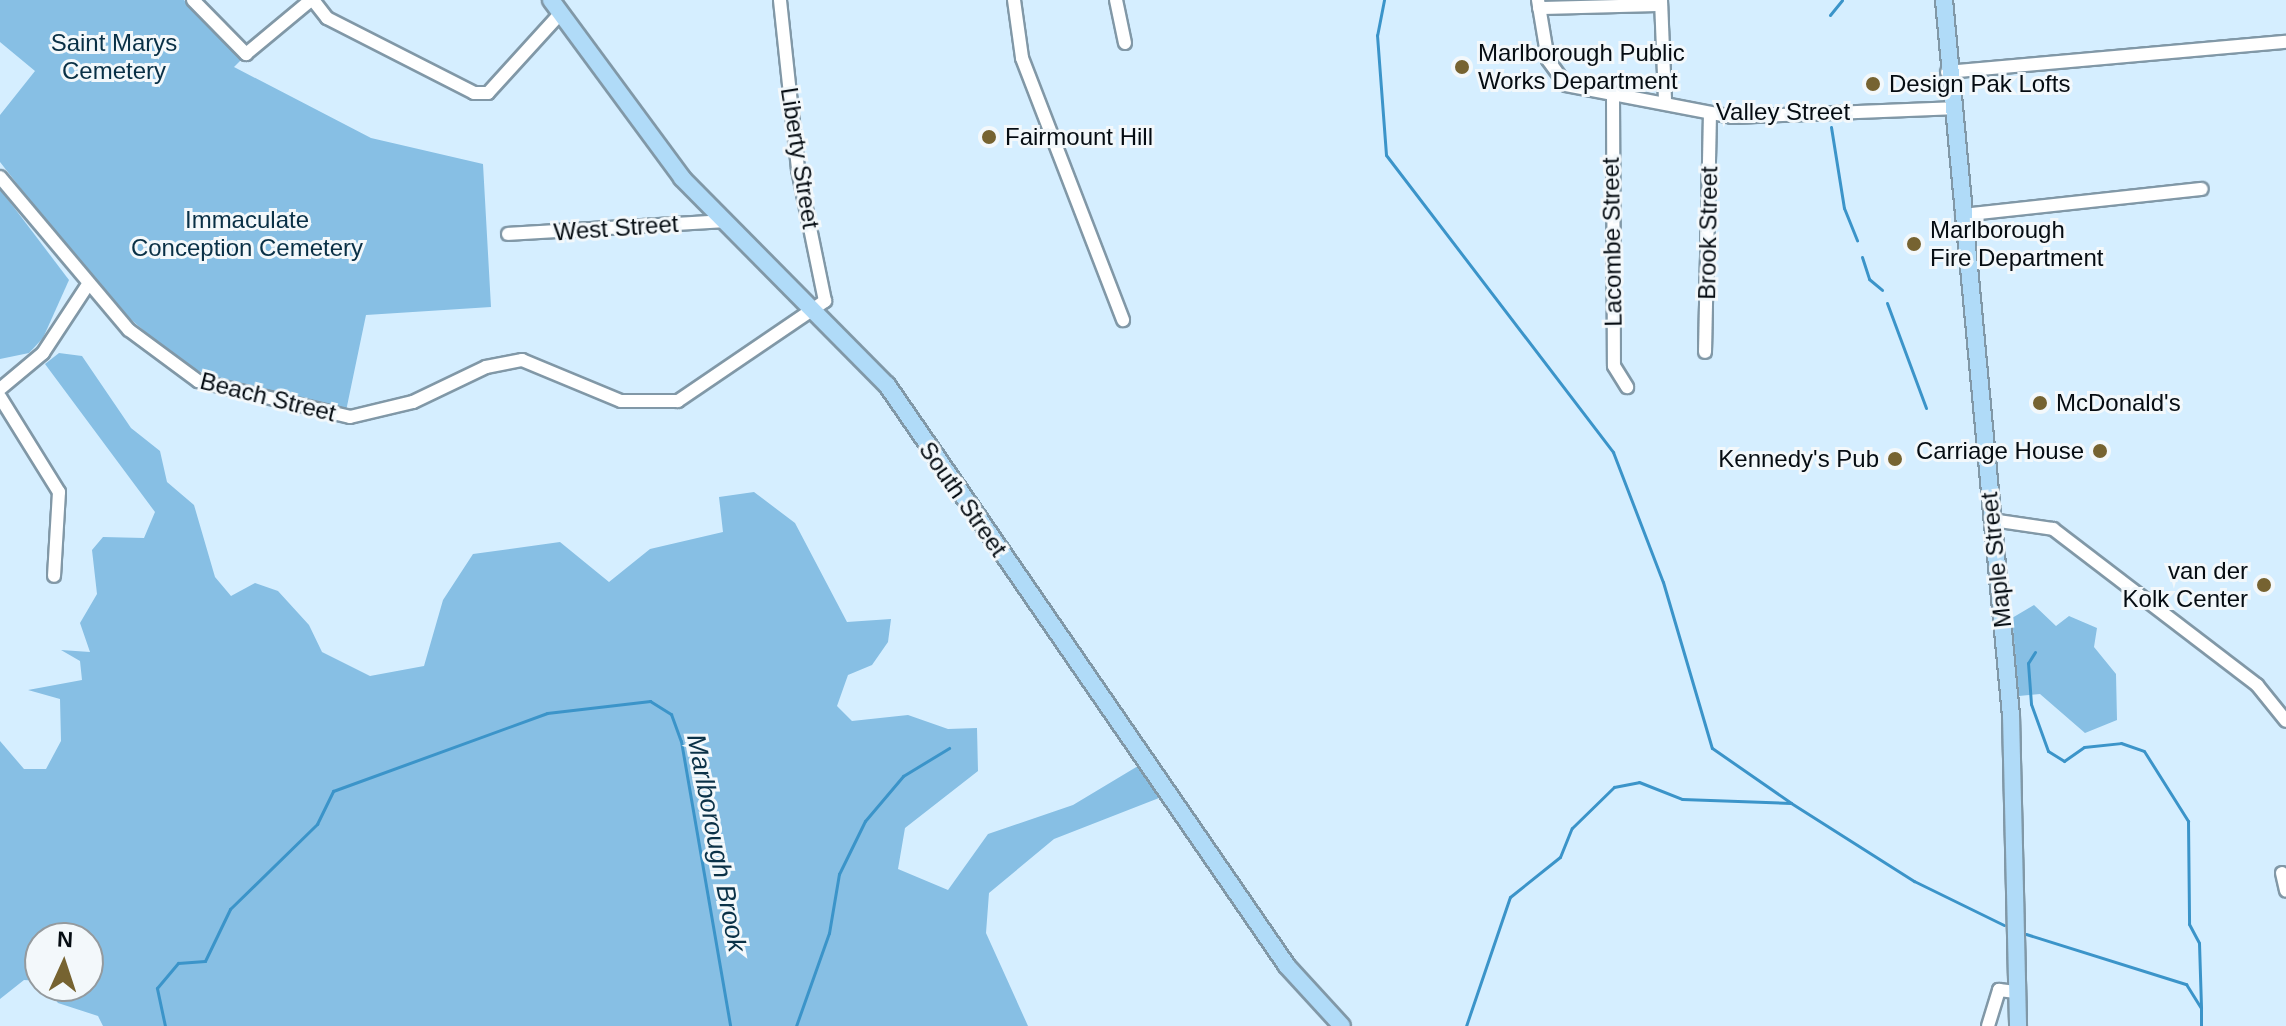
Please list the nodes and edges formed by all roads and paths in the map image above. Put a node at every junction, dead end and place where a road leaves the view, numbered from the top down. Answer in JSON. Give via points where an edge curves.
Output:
{"nodes":[{"id":1,"x":193,"y":0,"type":"edge"},
{"id":2,"x":312,"y":0,"type":"edge"},
{"id":3,"x":780,"y":0,"type":"edge"},
{"id":4,"x":1014,"y":0,"type":"edge"},
{"id":5,"x":1116,"y":0,"type":"edge"},
{"id":6,"x":1944,"y":0,"type":"edge"},
{"id":7,"x":1661,"y":3,"type":"edge"},
{"id":8,"x":1539,"y":4,"type":"edge"},
{"id":9,"x":555,"y":7,"type":"edge"},
{"id":10,"x":2286,"y":42,"type":"edge"},
{"id":11,"x":1125,"y":43,"type":"dead end"},
{"id":12,"x":1947,"y":72,"type":"junction"},
{"id":13,"x":1613,"y":93,"type":"junction"},
{"id":14,"x":1665,"y":99,"type":"junction"},
{"id":15,"x":1952,"y":108,"type":"junction"},
{"id":16,"x":1710,"y":114,"type":"junction"},
{"id":17,"x":0,"y":177,"type":"edge"},
{"id":18,"x":2202,"y":189,"type":"dead end"},
{"id":19,"x":1962,"y":215,"type":"junction"},
{"id":20,"x":725,"y":221,"type":"junction"},
{"id":21,"x":508,"y":234,"type":"dead end"},
{"id":22,"x":87,"y":286,"type":"junction"},
{"id":23,"x":813,"y":308,"type":"junction"},
{"id":24,"x":1123,"y":320,"type":"dead end"},
{"id":25,"x":1705,"y":352,"type":"dead end"},
{"id":26,"x":1627,"y":387,"type":"dead end"},
{"id":27,"x":0,"y":389,"type":"edge"},
{"id":28,"x":0,"y":397,"type":"edge"},
{"id":29,"x":1992,"y":520,"type":"junction"},
{"id":30,"x":54,"y":576,"type":"dead end"},
{"id":31,"x":2286,"y":721,"type":"edge"},
{"id":32,"x":2282,"y":873,"type":"dead end"},
{"id":33,"x":2286,"y":891,"type":"edge"},
{"id":34,"x":2016,"y":992,"type":"junction"},
{"id":35,"x":1342,"y":1026,"type":"edge"},
{"id":36,"x":1988,"y":1026,"type":"edge"},
{"id":37,"x":2018,"y":1026,"type":"edge"}],
"edges":[{"from":1,"to":2,"type":"street","via":[[246,54]]},
{"from":2,"to":9,"type":"street","via":[[327,18],[474,93],[488,93]]},
{"from":3,"to":23,"type":"street","name":"Liberty Street","via":[[798,169],[827,294]]},
{"from":4,"to":24,"type":"street","via":[[1022,58]]},
{"from":5,"to":11,"type":"street"},
{"from":6,"to":12,"type":"main road","name":"Maple Street"},
{"from":7,"to":8,"type":"street"},
{"from":7,"to":14,"type":"street"},
{"from":8,"to":13,"type":"street","name":"Valley Street","via":[[1555,76],[1566,85]]},
{"from":9,"to":20,"type":"main road","name":"South Street","via":[[670,164]]},
{"from":10,"to":12,"type":"street"},
{"from":12,"to":15,"type":"main road","name":"Maple Street"},
{"from":13,"to":14,"type":"street","name":"Valley Street"},
{"from":13,"to":26,"type":"street","name":"Lacombe Street","via":[[1614,355]]},
{"from":14,"to":16,"type":"street","name":"Valley Street"},
{"from":15,"to":16,"type":"street","name":"Valley Street"},
{"from":15,"to":19,"type":"main road","name":"Maple Street"},
{"from":16,"to":25,"type":"street","name":"Brook Street"},
{"from":17,"to":22,"type":"street","name":"Beach Street"},
{"from":18,"to":19,"type":"street"},
{"from":19,"to":29,"type":"main road","name":"Maple Street"},
{"from":20,"to":21,"type":"street","name":"West Street"},
{"from":20,"to":23,"type":"main road","name":"South Street"},
{"from":22,"to":23,"type":"street","name":"Beach Street","via":[[183,374],[334,417],[405,405],[515,360],[544,364],[621,401],[678,401]]},
{"from":22,"to":27,"type":"street","via":[[43,353]]},
{"from":23,"to":35,"type":"main road","name":"South Street","via":[[904,407],[1287,966]]},
{"from":28,"to":30,"type":"street","via":[[59,492]]},
{"from":29,"to":31,"type":"street","via":[[2053,529],[2257,685]]},
{"from":29,"to":34,"type":"main road","name":"Maple Street","via":[[2011,722]]},
{"from":32,"to":33,"type":"street"},
{"from":34,"to":36,"type":"street","via":[[1999,990]]},
{"from":34,"to":37,"type":"main road","name":"Maple Street"}]}
